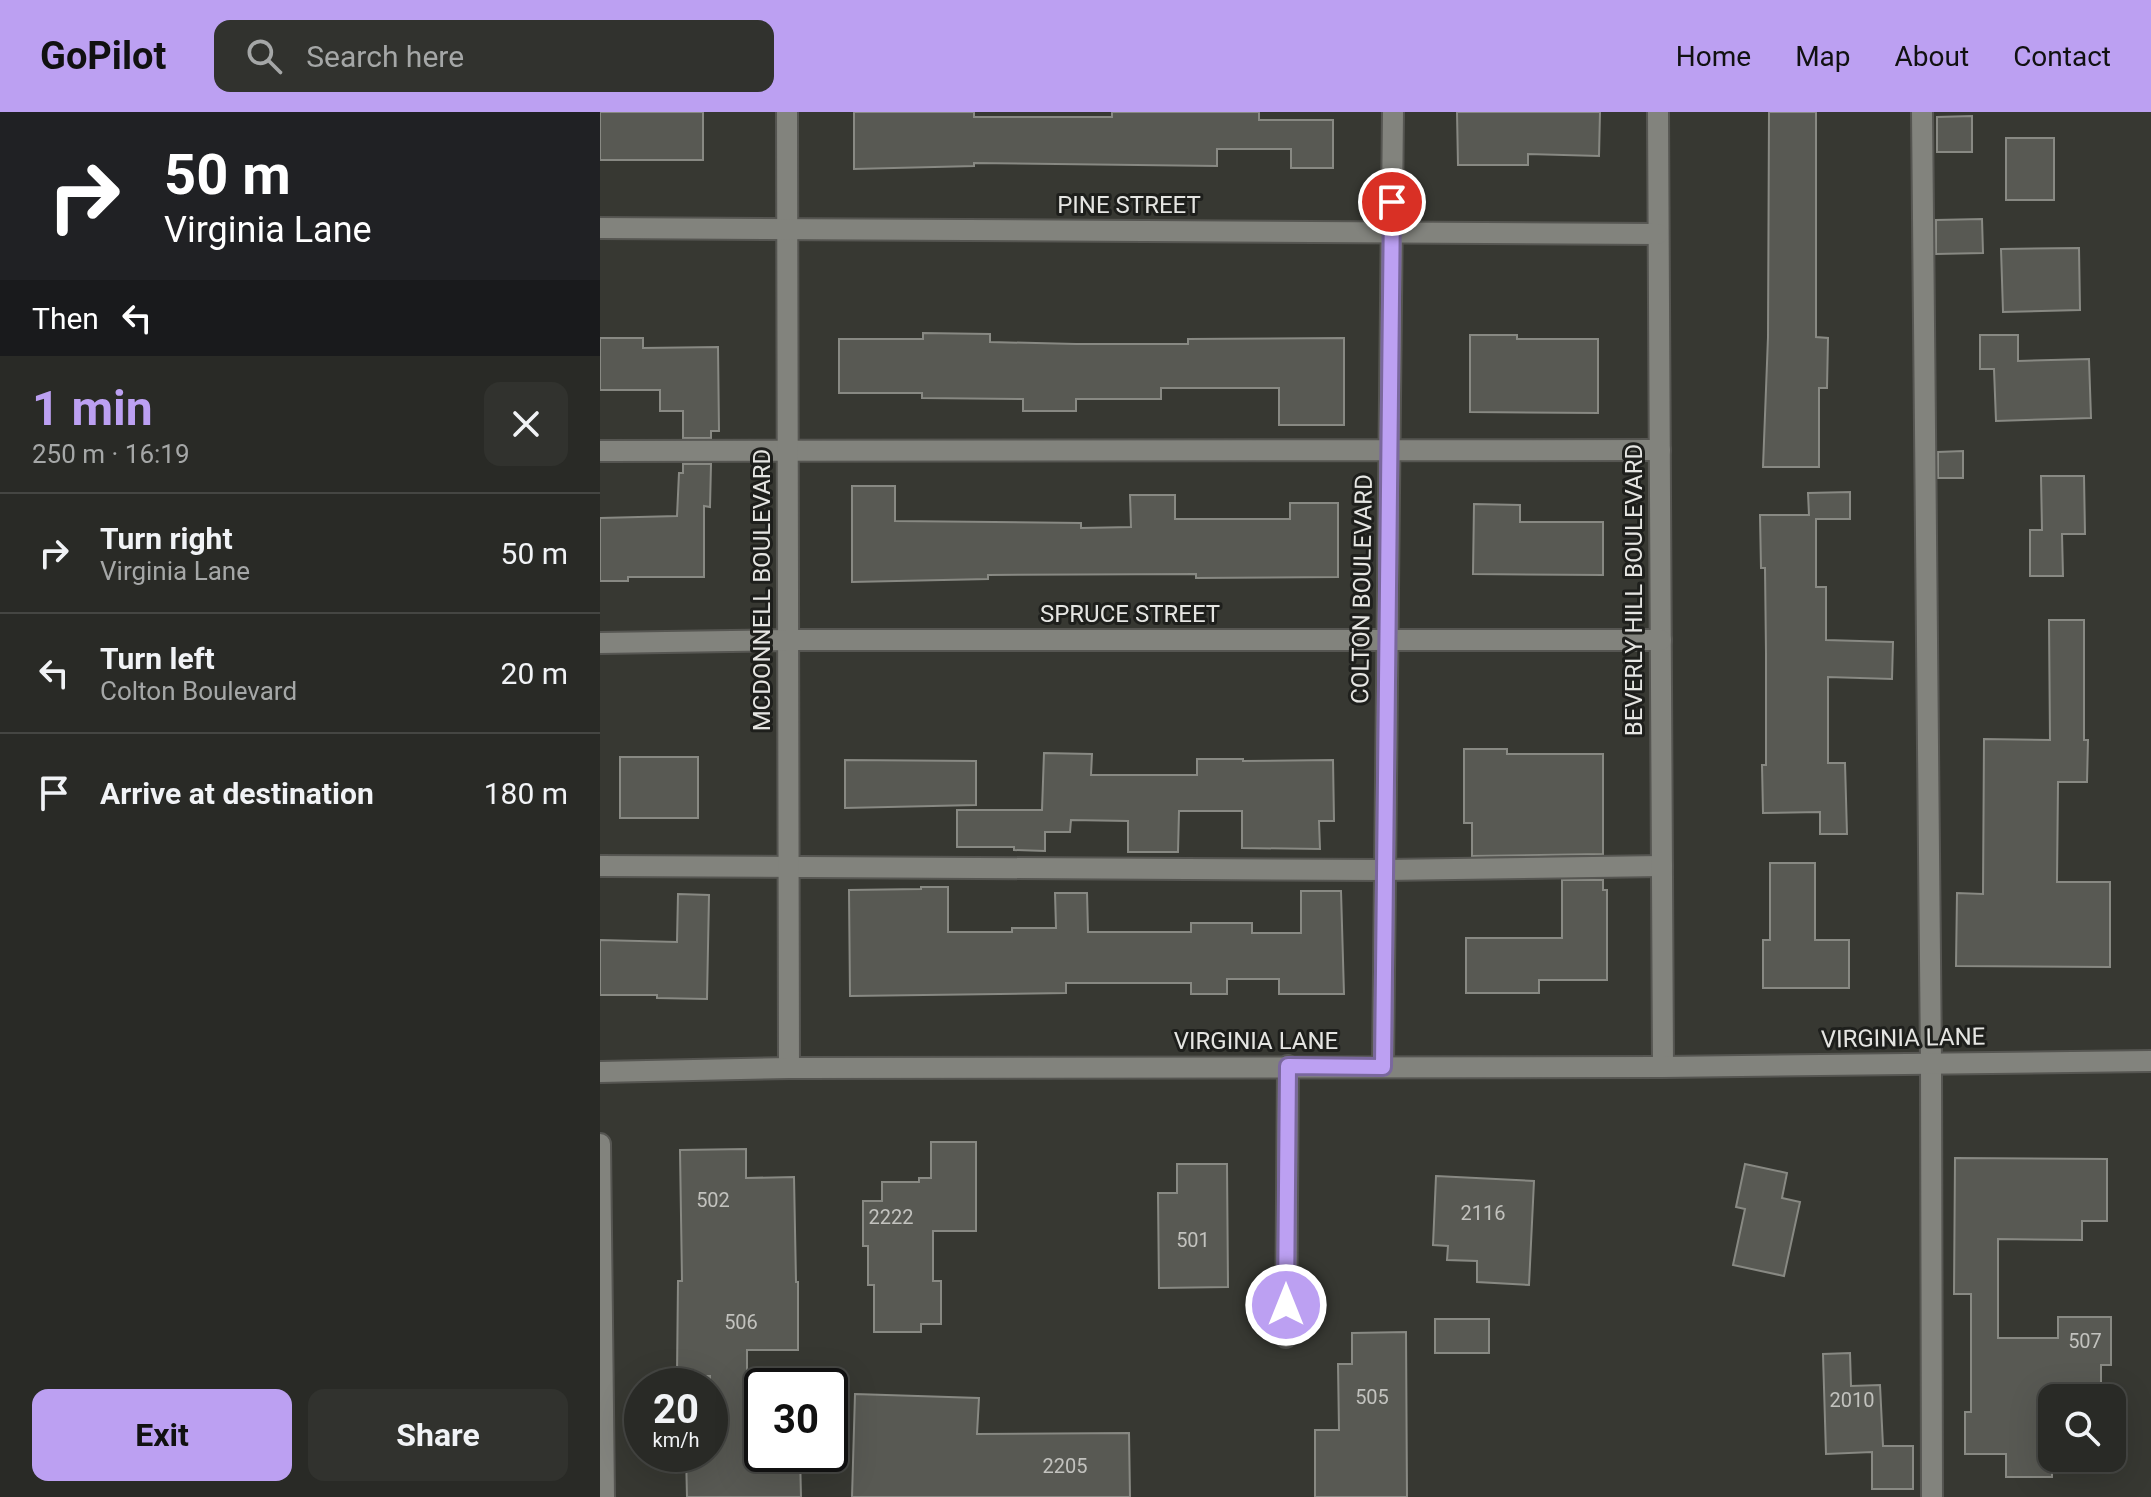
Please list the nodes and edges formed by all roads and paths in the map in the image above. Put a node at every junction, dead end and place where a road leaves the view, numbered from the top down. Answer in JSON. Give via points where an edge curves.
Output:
{"nodes":[{"id":1,"x":787,"y":112,"type":"edge"},
{"id":2,"x":1393,"y":112,"type":"edge"},
{"id":3,"x":1658,"y":112,"type":"edge"},
{"id":4,"x":1922,"y":112,"type":"edge"},
{"id":5,"x":600,"y":228,"type":"edge"},
{"id":6,"x":787,"y":229,"type":"junction"},
{"id":7,"x":1392,"y":232,"type":"junction"},
{"id":8,"x":1658,"y":234,"type":"junction"},
{"id":9,"x":788,"y":450,"type":"junction"},
{"id":10,"x":1390,"y":450,"type":"junction"},
{"id":11,"x":1660,"y":450,"type":"junction"},
{"id":12,"x":600,"y":451,"type":"edge"},
{"id":13,"x":788,"y":640,"type":"junction"},
{"id":14,"x":1388,"y":640,"type":"junction"},
{"id":15,"x":1661,"y":640,"type":"junction"},
{"id":16,"x":600,"y":643,"type":"edge"},
{"id":17,"x":600,"y":866,"type":"edge"},
{"id":18,"x":789,"y":866,"type":"junction"},
{"id":19,"x":1662,"y":866,"type":"junction"},
{"id":20,"x":1385,"y":870,"type":"junction"},
{"id":21,"x":2151,"y":1061,"type":"edge"},
{"id":22,"x":1931,"y":1064,"type":"junction"},
{"id":23,"x":1288,"y":1066,"type":"junction"},
{"id":24,"x":1383,"y":1067,"type":"junction"},
{"id":25,"x":1663,"y":1067,"type":"junction"},
{"id":26,"x":789,"y":1068,"type":"junction"},
{"id":27,"x":600,"y":1072,"type":"edge"},
{"id":28,"x":600,"y":1144,"type":"edge"},
{"id":29,"x":1286,"y":1337,"type":"dead end"},
{"id":30,"x":604,"y":1497,"type":"edge"},
{"id":31,"x":1932,"y":1497,"type":"edge"}],
"edges":[{"from":1,"to":6,"type":"street","name":"MCDONNELL BOULEVARD"},
{"from":2,"to":7,"type":"street","name":"COLTON BOULEVARD"},
{"from":3,"to":8,"type":"street","name":"BEVERLY HILL BOULEVARD"},
{"from":4,"to":22,"type":"street"},
{"from":5,"to":6,"type":"street","name":"PINE STREET"},
{"from":6,"to":7,"type":"street","name":"PINE STREET"},
{"from":6,"to":9,"type":"street","name":"MCDONNELL BOULEVARD"},
{"from":7,"to":8,"type":"street","name":"PINE STREET"},
{"from":7,"to":10,"type":"street","name":"COLTON BOULEVARD"},
{"from":8,"to":11,"type":"street","name":"BEVERLY HILL BOULEVARD"},
{"from":9,"to":10,"type":"street"},
{"from":9,"to":12,"type":"street"},
{"from":9,"to":13,"type":"street","name":"MCDONNELL BOULEVARD"},
{"from":10,"to":11,"type":"street"},
{"from":10,"to":14,"type":"street","name":"COLTON BOULEVARD"},
{"from":11,"to":15,"type":"street","name":"BEVERLY HILL BOULEVARD"},
{"from":13,"to":14,"type":"street","name":"SPRUCE STREET"},
{"from":13,"to":16,"type":"street","name":"SPRUCE STREET"},
{"from":13,"to":18,"type":"street","name":"MCDONNELL BOULEVARD"},
{"from":14,"to":15,"type":"street","name":"SPRUCE STREET"},
{"from":14,"to":20,"type":"street","name":"COLTON BOULEVARD"},
{"from":15,"to":19,"type":"street","name":"BEVERLY HILL BOULEVARD"},
{"from":17,"to":18,"type":"street"},
{"from":18,"to":20,"type":"street"},
{"from":18,"to":26,"type":"street","name":"MCDONNELL BOULEVARD"},
{"from":19,"to":20,"type":"street"},
{"from":19,"to":25,"type":"street","name":"BEVERLY HILL BOULEVARD"},
{"from":20,"to":24,"type":"street","name":"COLTON BOULEVARD"},
{"from":21,"to":22,"type":"street","name":"VIRGINIA LANE"},
{"from":22,"to":25,"type":"street","name":"VIRGINIA LANE"},
{"from":22,"to":31,"type":"street"},
{"from":23,"to":24,"type":"street","name":"VIRGINIA LANE"},
{"from":23,"to":26,"type":"street","name":"VIRGINIA LANE"},
{"from":23,"to":29,"type":"street"},
{"from":24,"to":25,"type":"street","name":"VIRGINIA LANE"},
{"from":26,"to":27,"type":"street","name":"VIRGINIA LANE"},
{"from":28,"to":30,"type":"street"}]}
